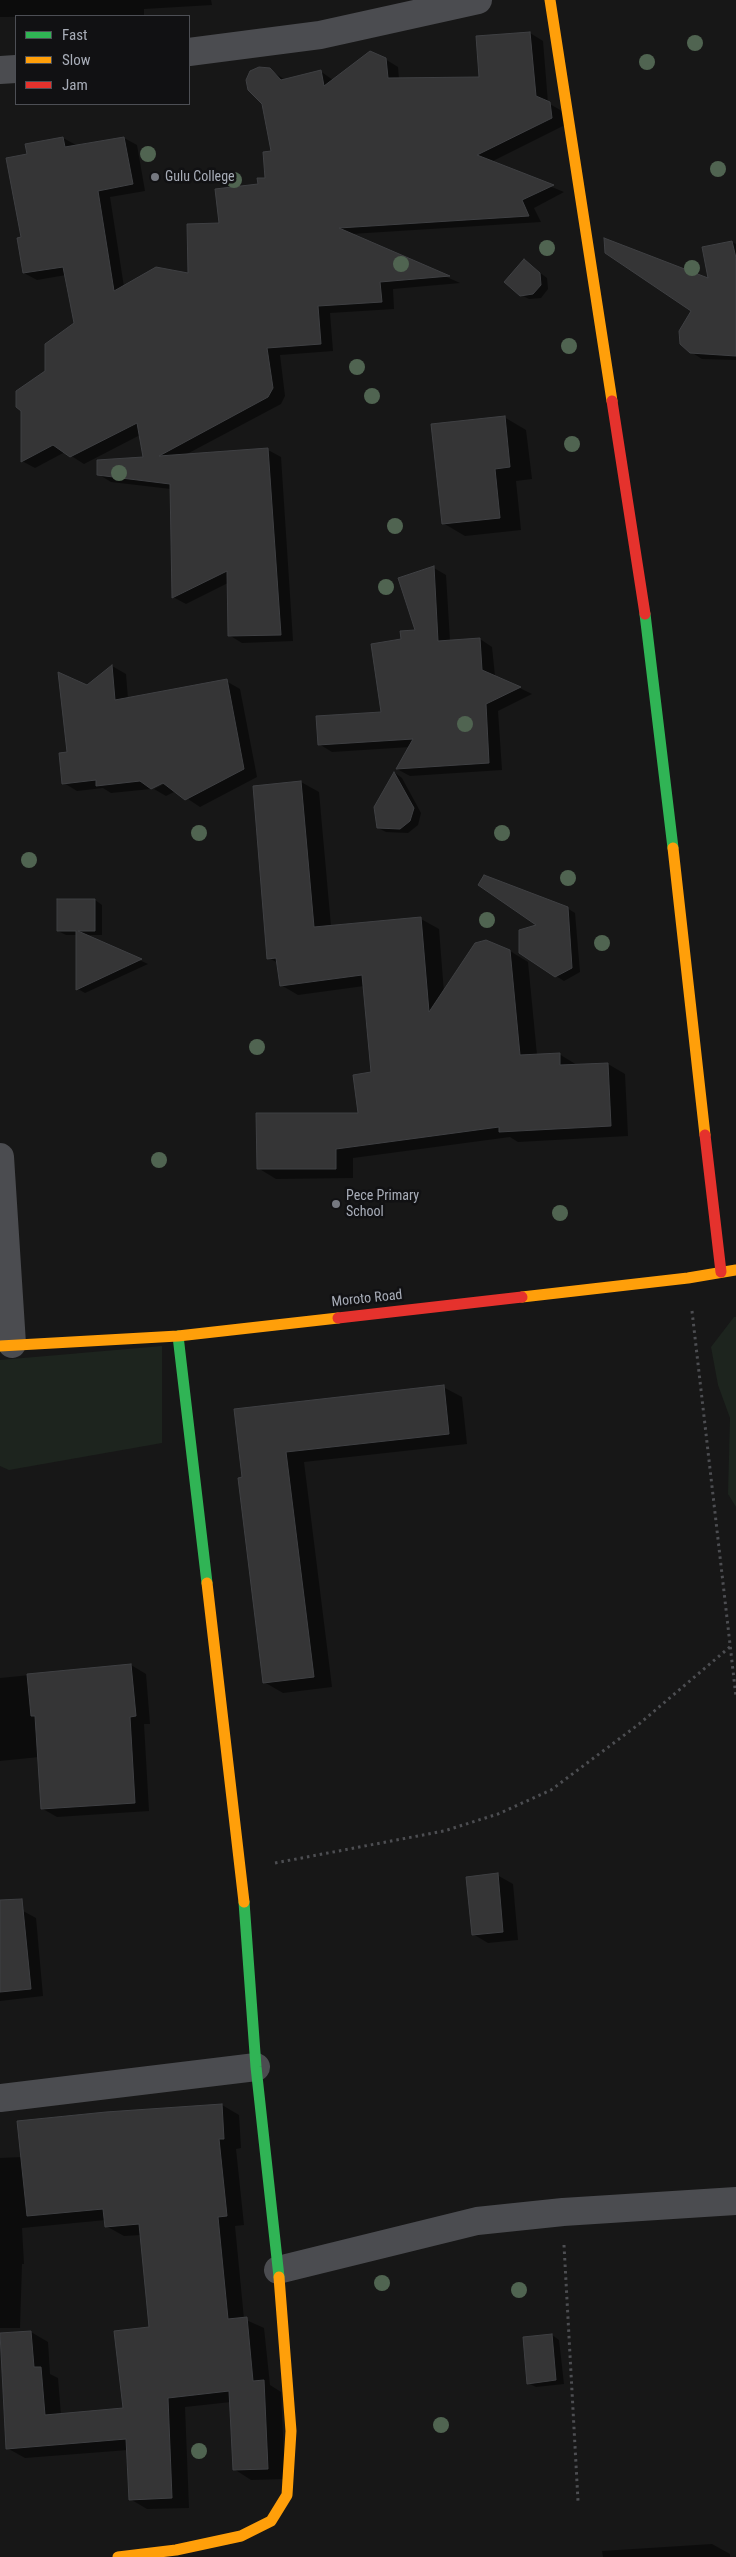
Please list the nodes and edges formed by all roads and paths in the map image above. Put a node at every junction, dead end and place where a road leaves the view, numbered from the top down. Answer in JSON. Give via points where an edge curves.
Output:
{"nodes":[{"id":1,"x":478,"y":0,"type":"edge"},
{"id":2,"x":550,"y":0,"type":"edge"},
{"id":3,"x":190,"y":52,"type":"edge"},
{"id":4,"x":15,"y":69,"type":"edge"},
{"id":5,"x":0,"y":70,"type":"edge"},
{"id":6,"x":0,"y":1157,"type":"edge"},
{"id":7,"x":736,"y":1270,"type":"edge"},
{"id":8,"x":721,"y":1272,"type":"junction"},
{"id":9,"x":688,"y":1278,"type":"junction"},
{"id":10,"x":178,"y":1336,"type":"junction"},
{"id":11,"x":6,"y":1345,"type":"edge"},
{"id":12,"x":731,"y":1646,"type":"junction"},
{"id":13,"x":736,"y":1697,"type":"edge"},
{"id":14,"x":241,"y":1869,"type":"junction"},
{"id":15,"x":256,"y":2067,"type":"junction"},
{"id":16,"x":0,"y":2098,"type":"edge"},
{"id":17,"x":736,"y":2201,"type":"edge"},
{"id":18,"x":563,"y":2212,"type":"junction"},
{"id":19,"x":278,"y":2270,"type":"junction"},
{"id":20,"x":578,"y":2501,"type":"dead end"},
{"id":21,"x":118,"y":2557,"type":"edge"}],
"edges":[{"from":1,"to":3,"type":"street","via":[[320,35]]},
{"from":2,"to":8,"type":"street","via":[[649,640]]},
{"from":4,"to":5,"type":"street"},
{"from":6,"to":11,"type":"street"},
{"from":7,"to":8,"type":"street","name":"Moroto Road"},
{"from":8,"to":9,"type":"street","name":"Moroto Road"},
{"from":9,"to":10,"type":"street","name":"Moroto Road"},
{"from":9,"to":12,"type":"path"},
{"from":10,"to":11,"type":"street","name":"Moroto Road"},
{"from":10,"to":14,"type":"street"},
{"from":12,"to":13,"type":"path"},
{"from":12,"to":14,"type":"path","via":[[639,1724],[551,1790],[498,1814],[444,1831]]},
{"from":14,"to":15,"type":"street"},
{"from":15,"to":16,"type":"street"},
{"from":15,"to":19,"type":"street"},
{"from":17,"to":18,"type":"street"},
{"from":18,"to":19,"type":"street","via":[[477,2221]]},
{"from":18,"to":20,"type":"path"},
{"from":19,"to":21,"type":"street","via":[[291,2431],[287,2495],[271,2521],[249,2532],[176,2550]]}]}
